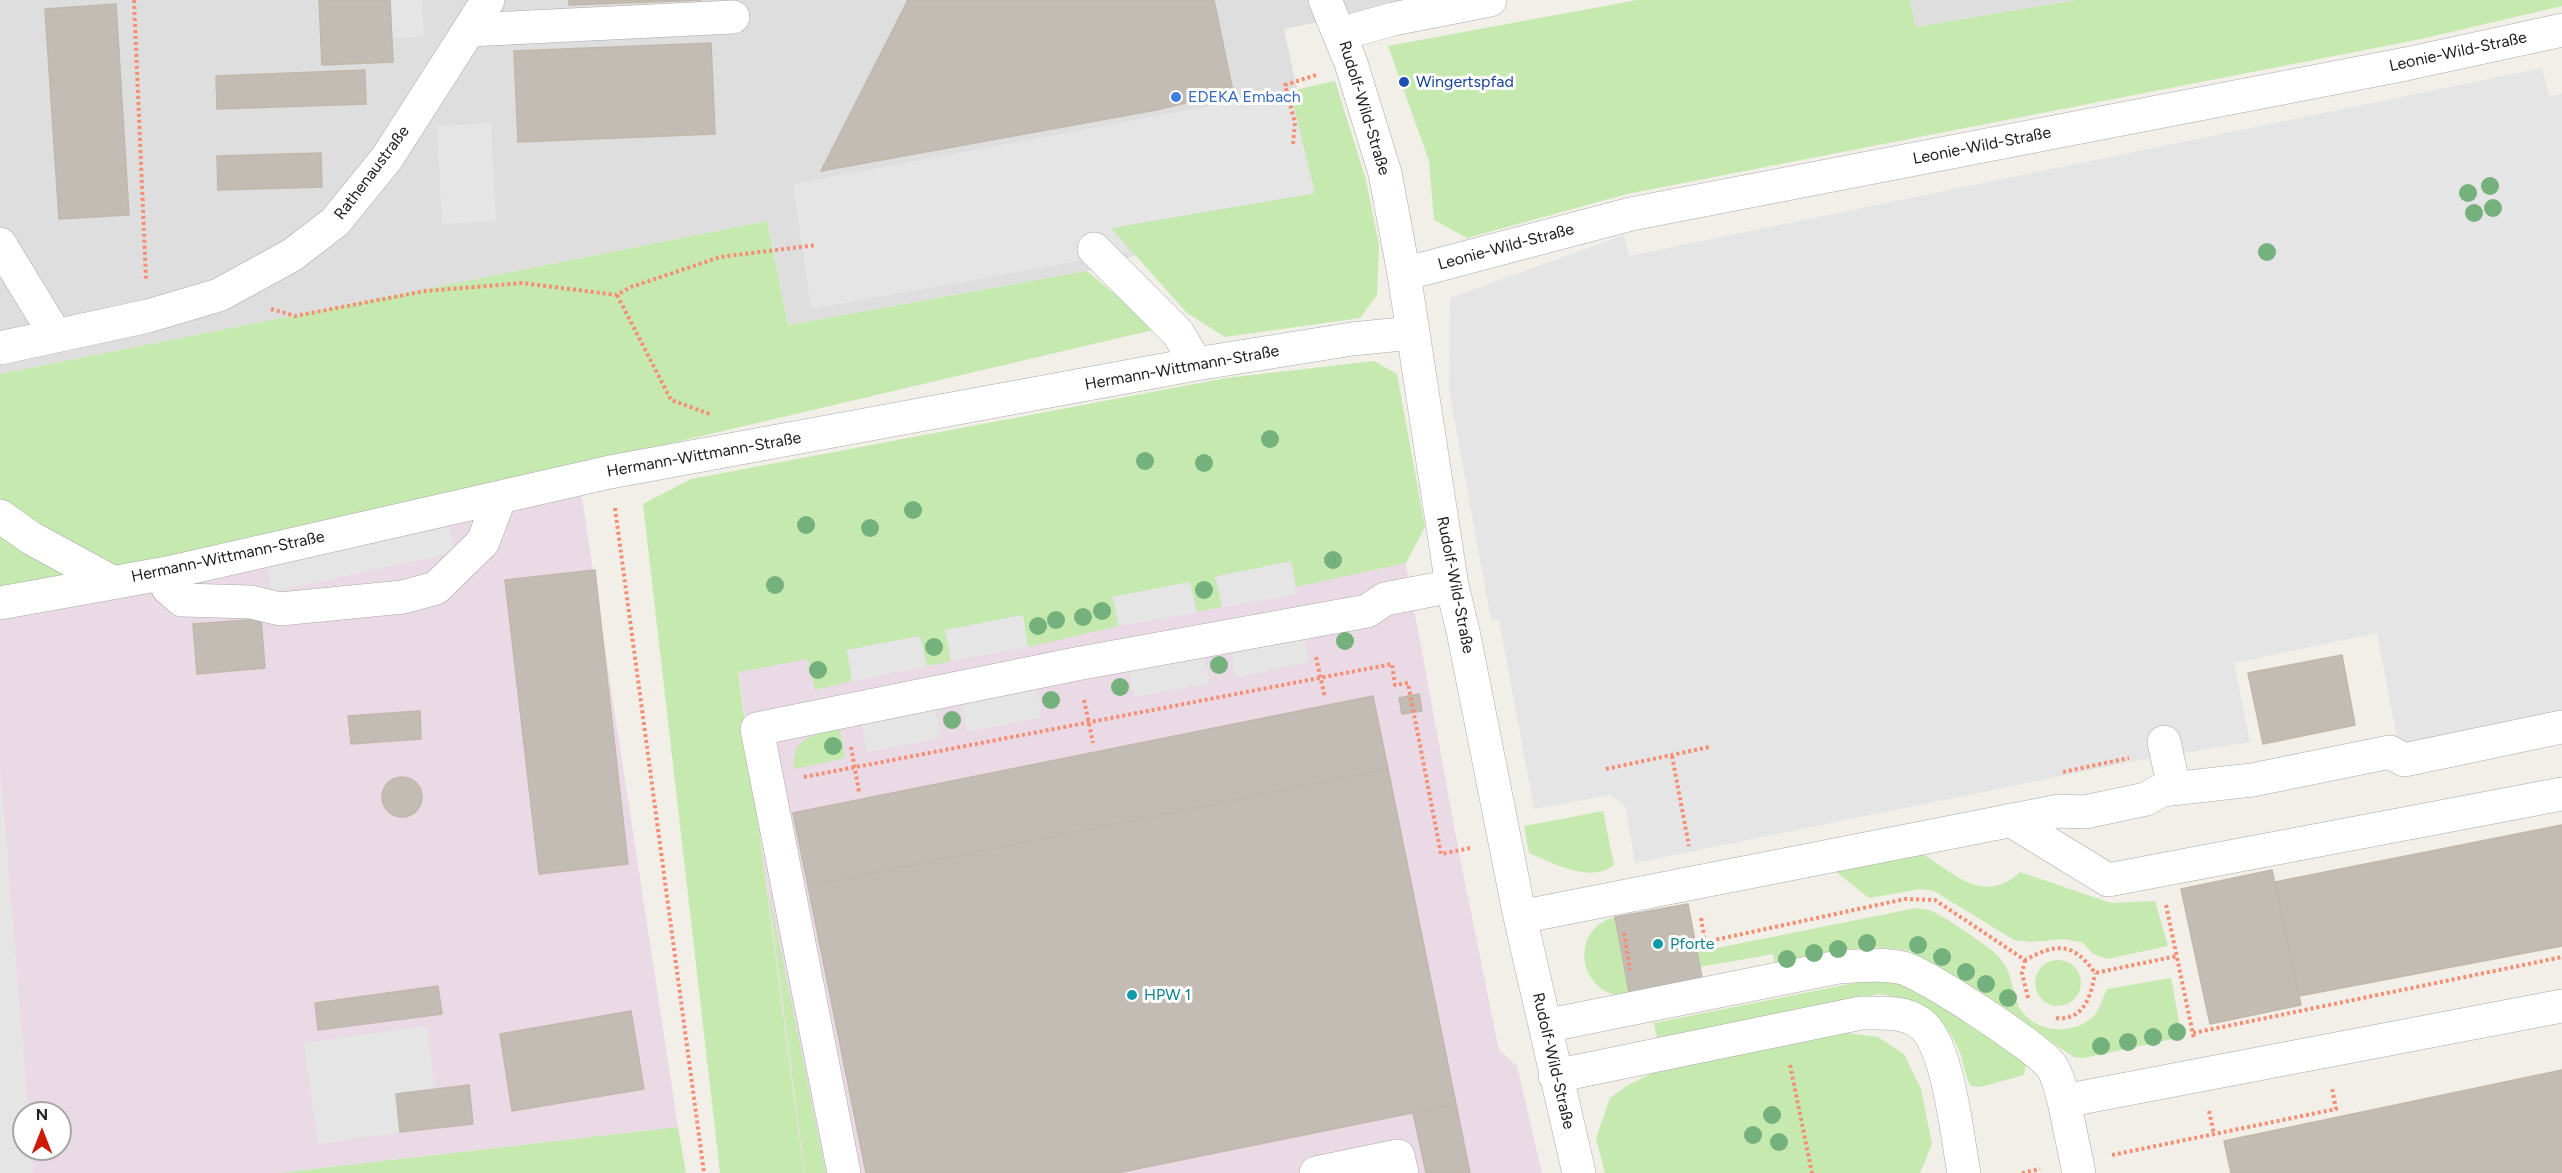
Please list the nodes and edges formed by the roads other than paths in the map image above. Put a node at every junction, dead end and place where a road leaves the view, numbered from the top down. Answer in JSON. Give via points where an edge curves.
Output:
{"nodes":[{"id":1,"x":488,"y":0,"type":"edge"},
{"id":2,"x":1325,"y":0,"type":"edge"},
{"id":3,"x":1490,"y":0,"type":"edge"},
{"id":4,"x":733,"y":16,"type":"dead end"},
{"id":5,"x":469,"y":30,"type":"junction"},
{"id":6,"x":2562,"y":30,"type":"edge"},
{"id":7,"x":1346,"y":48,"type":"junction"},
{"id":8,"x":0,"y":244,"type":"edge"},
{"id":9,"x":1094,"y":249,"type":"dead end"},
{"id":10,"x":1404,"y":274,"type":"junction"},
{"id":11,"x":1412,"y":333,"type":"junction"},
{"id":12,"x":56,"y":336,"type":"junction"},
{"id":13,"x":0,"y":348,"type":"edge"},
{"id":14,"x":1196,"y":364,"type":"junction"},
{"id":15,"x":500,"y":496,"type":"junction"},
{"id":16,"x":0,"y":516,"type":"edge"},
{"id":17,"x":166,"y":573,"type":"junction"},
{"id":18,"x":110,"y":581,"type":"junction"},
{"id":19,"x":1452,"y":586,"type":"junction"},
{"id":20,"x":1312,"y":598,"type":"dead end"},
{"id":21,"x":1385,"y":599,"type":"junction"},
{"id":22,"x":0,"y":603,"type":"edge"},
{"id":23,"x":2562,"y":727,"type":"edge"},
{"id":24,"x":2164,"y":742,"type":"dead end"},
{"id":25,"x":2168,"y":789,"type":"junction"},
{"id":26,"x":2562,"y":794,"type":"edge"},
{"id":27,"x":2010,"y":820,"type":"junction"},
{"id":28,"x":1520,"y":917,"type":"junction"},
{"id":29,"x":2562,"y":1006,"type":"edge"},
{"id":30,"x":1545,"y":1026,"type":"junction"},
{"id":31,"x":1555,"y":1076,"type":"junction"},
{"id":32,"x":2064,"y":1101,"type":"junction"},
{"id":33,"x":1956,"y":1165,"type":"edge"},
{"id":34,"x":2078,"y":1168,"type":"edge"},
{"id":35,"x":844,"y":1173,"type":"edge"},
{"id":36,"x":1316,"y":1173,"type":"edge"},
{"id":37,"x":1402,"y":1173,"type":"edge"},
{"id":38,"x":1579,"y":1173,"type":"edge"}],
"edges":[{"from":1,"to":5,"type":"street","name":"Rathenaustraße"},
{"from":2,"to":7,"type":"street","name":"Rudolf-Wild-Straße"},
{"from":3,"to":7,"type":"street","via":[[1393,19]]},
{"from":4,"to":5,"type":"street"},
{"from":5,"to":12,"type":"street","name":"Rathenaustraße","via":[[387,158],[335,222],[292,255],[219,295],[148,316]]},
{"from":6,"to":10,"type":"street","name":"Leonie-Wild-Straße","via":[[2406,64],[1631,214]]},
{"from":7,"to":10,"type":"street","name":"Rudolf-Wild-Straße","via":[[1385,173]]},
{"from":8,"to":12,"type":"street"},
{"from":9,"to":14,"type":"street","via":[[1178,333]]},
{"from":10,"to":11,"type":"street","name":"Rudolf-Wild-Straße"},
{"from":11,"to":14,"type":"street","name":"Hermann-Wittmann-Straße"},
{"from":11,"to":19,"type":"street","name":"Rudolf-Wild-Straße"},
{"from":12,"to":13,"type":"street","name":"Rathenaustraße"},
{"from":14,"to":15,"type":"street","name":"Hermann-Wittmann-Straße","via":[[610,472]]},
{"from":15,"to":17,"type":"street","name":"Hermann-Wittmann-Straße"},
{"from":15,"to":17,"type":"street","via":[[483,542],[436,588],[403,597],[280,609],[251,602],[191,601],[182,600],[168,588]]},
{"from":16,"to":18,"type":"street","via":[[31,538]]},
{"from":17,"to":18,"type":"street","name":"Hermann-Wittmann-Straße"},
{"from":18,"to":22,"type":"street","name":"Hermann-Wittmann-Straße"},
{"from":19,"to":21,"type":"street"},
{"from":19,"to":28,"type":"street","name":"Rudolf-Wild-Straße"},
{"from":20,"to":21,"type":"street","via":[[1362,589]]},
{"from":21,"to":35,"type":"street","via":[[1367,611],[1076,664],[757,729]]},
{"from":23,"to":25,"type":"street","via":[[2404,760],[2390,752],[2252,780]]},
{"from":24,"to":25,"type":"street"},
{"from":25,"to":27,"type":"street","via":[[2140,782],[2083,794],[2059,811]]},
{"from":26,"to":27,"type":"street","via":[[2108,880]]},
{"from":27,"to":28,"type":"street"},
{"from":28,"to":30,"type":"street","name":"Rudolf-Wild-Straße"},
{"from":29,"to":32,"type":"street"},
{"from":30,"to":31,"type":"street","name":"Rudolf-Wild-Straße"},
{"from":30,"to":32,"type":"street","via":[[1838,967],[1904,968],[2024,1041],[2052,1066]]},
{"from":31,"to":33,"type":"street","via":[[1862,1013],[1895,1013],[1920,1023],[1934,1039],[1948,1082]]},
{"from":31,"to":38,"type":"street","name":"Rudolf-Wild-Straße"},
{"from":32,"to":34,"type":"street"},
{"from":36,"to":37,"type":"street","via":[[1398,1156]]}]}
